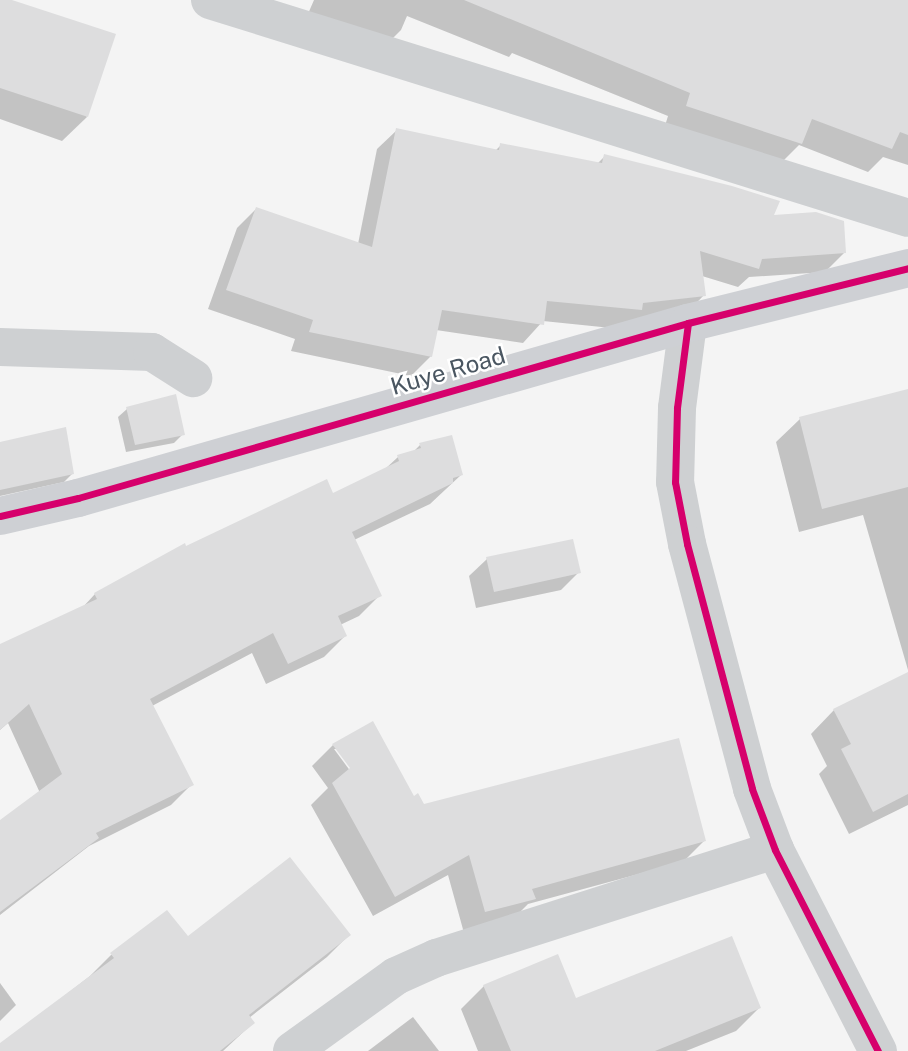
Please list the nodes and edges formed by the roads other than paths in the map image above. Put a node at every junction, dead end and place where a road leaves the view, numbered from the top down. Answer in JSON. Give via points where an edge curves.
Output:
{"nodes":[{"id":1,"x":210,"y":0,"type":"edge"},
{"id":2,"x":908,"y":218,"type":"edge"},
{"id":3,"x":908,"y":268,"type":"edge"},
{"id":4,"x":688,"y":323,"type":"junction"},
{"id":5,"x":0,"y":347,"type":"edge"},
{"id":6,"x":194,"y":378,"type":"dead end"},
{"id":7,"x":0,"y":516,"type":"edge"},
{"id":8,"x":775,"y":850,"type":"junction"},
{"id":9,"x":292,"y":1051,"type":"edge"},
{"id":10,"x":878,"y":1051,"type":"edge"}],
"edges":[{"from":1,"to":2,"type":"street"},
{"from":3,"to":4,"type":"street","name":"Kuye Road"},
{"from":4,"to":7,"type":"street","name":"Kuye Road","via":[[78,498]]},
{"from":4,"to":8,"type":"street","via":[[677,408],[675,482],[749,776]]},
{"from":5,"to":6,"type":"street","via":[[152,352]]},
{"from":8,"to":9,"type":"street","via":[[436,958],[396,976]]},
{"from":8,"to":10,"type":"street"}]}
